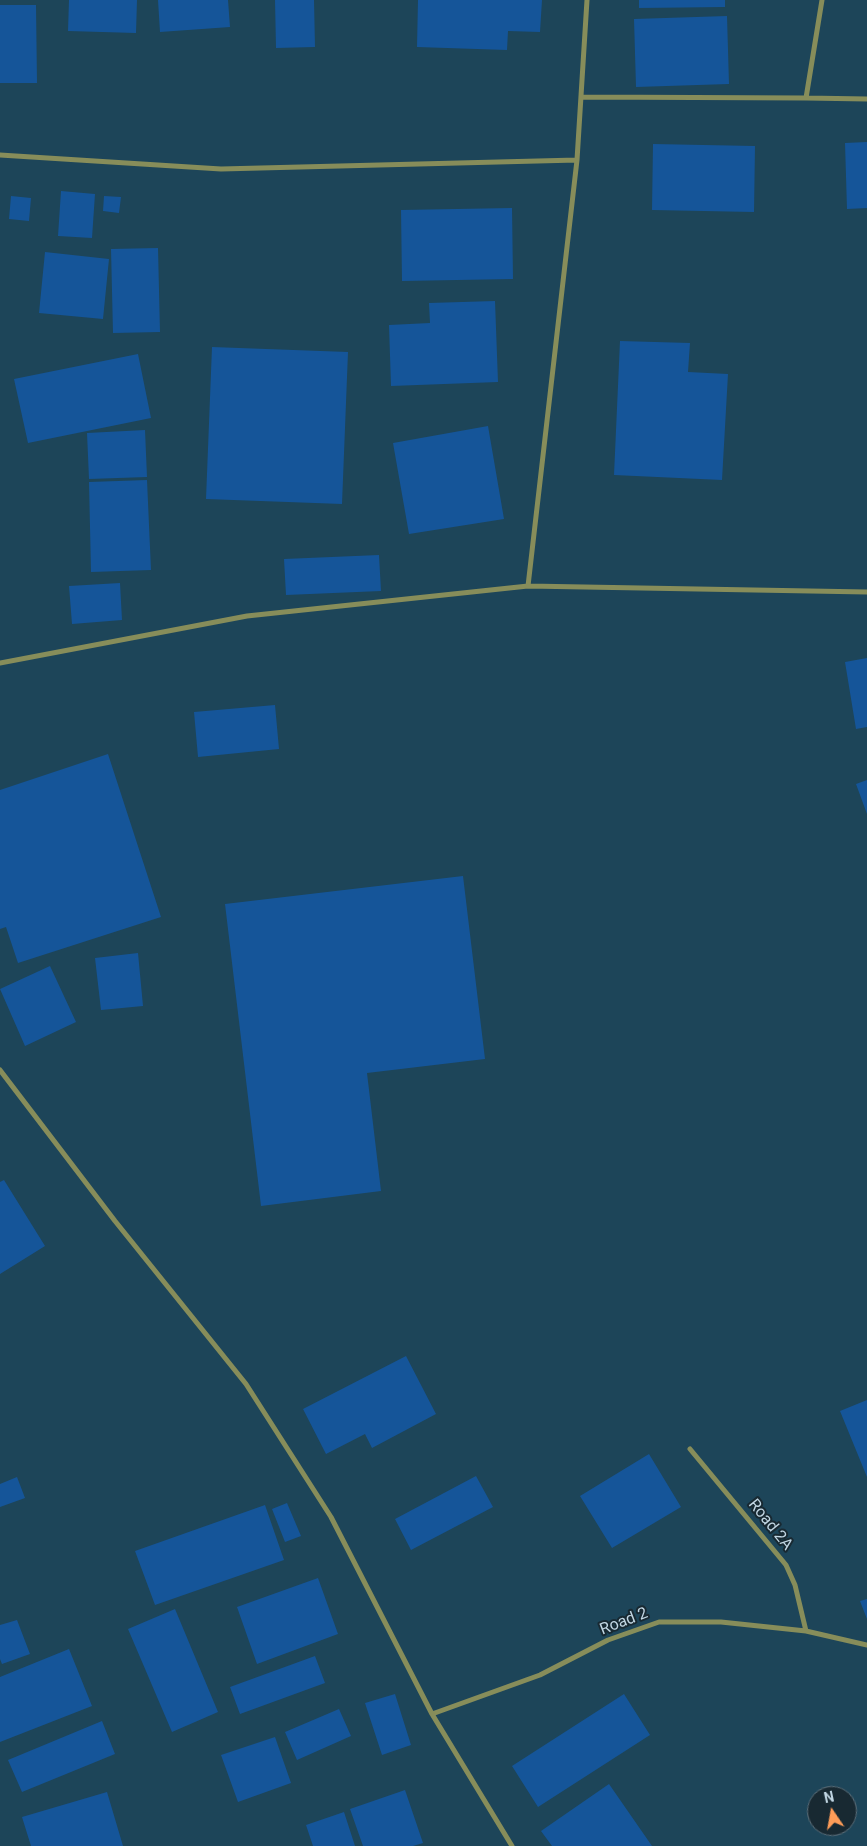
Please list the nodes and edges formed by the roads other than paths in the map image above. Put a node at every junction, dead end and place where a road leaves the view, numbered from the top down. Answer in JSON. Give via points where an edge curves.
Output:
{"nodes":[{"id":1,"x":587,"y":0,"type":"edge"},
{"id":2,"x":822,"y":0,"type":"edge"},
{"id":3,"x":582,"y":97,"type":"junction"},
{"id":4,"x":806,"y":98,"type":"junction"},
{"id":5,"x":867,"y":99,"type":"edge"},
{"id":6,"x":0,"y":155,"type":"edge"},
{"id":7,"x":578,"y":160,"type":"junction"},
{"id":8,"x":528,"y":586,"type":"junction"},
{"id":9,"x":867,"y":592,"type":"edge"},
{"id":10,"x":0,"y":662,"type":"edge"},
{"id":11,"x":0,"y":1070,"type":"edge"},
{"id":12,"x":690,"y":1448,"type":"dead end"},
{"id":13,"x":806,"y":1631,"type":"junction"},
{"id":14,"x":867,"y":1645,"type":"edge"},
{"id":15,"x":432,"y":1714,"type":"junction"},
{"id":16,"x":512,"y":1846,"type":"edge"}],
"edges":[{"from":1,"to":3,"type":"street"},
{"from":2,"to":4,"type":"street"},
{"from":3,"to":4,"type":"street"},
{"from":3,"to":7,"type":"street"},
{"from":4,"to":5,"type":"street"},
{"from":6,"to":7,"type":"street","via":[[222,169]]},
{"from":7,"to":8,"type":"street"},
{"from":8,"to":9,"type":"street"},
{"from":8,"to":10,"type":"street","via":[[247,616]]},
{"from":11,"to":15,"type":"street","via":[[115,1221],[246,1384],[332,1517]]},
{"from":12,"to":13,"type":"street","name":"Road 2A","via":[[786,1565],[795,1585]]},
{"from":13,"to":14,"type":"street","name":"Road 2"},
{"from":13,"to":15,"type":"street","name":"Road 2","via":[[721,1622],[659,1622],[608,1640],[540,1675]]},
{"from":15,"to":16,"type":"street"}]}
